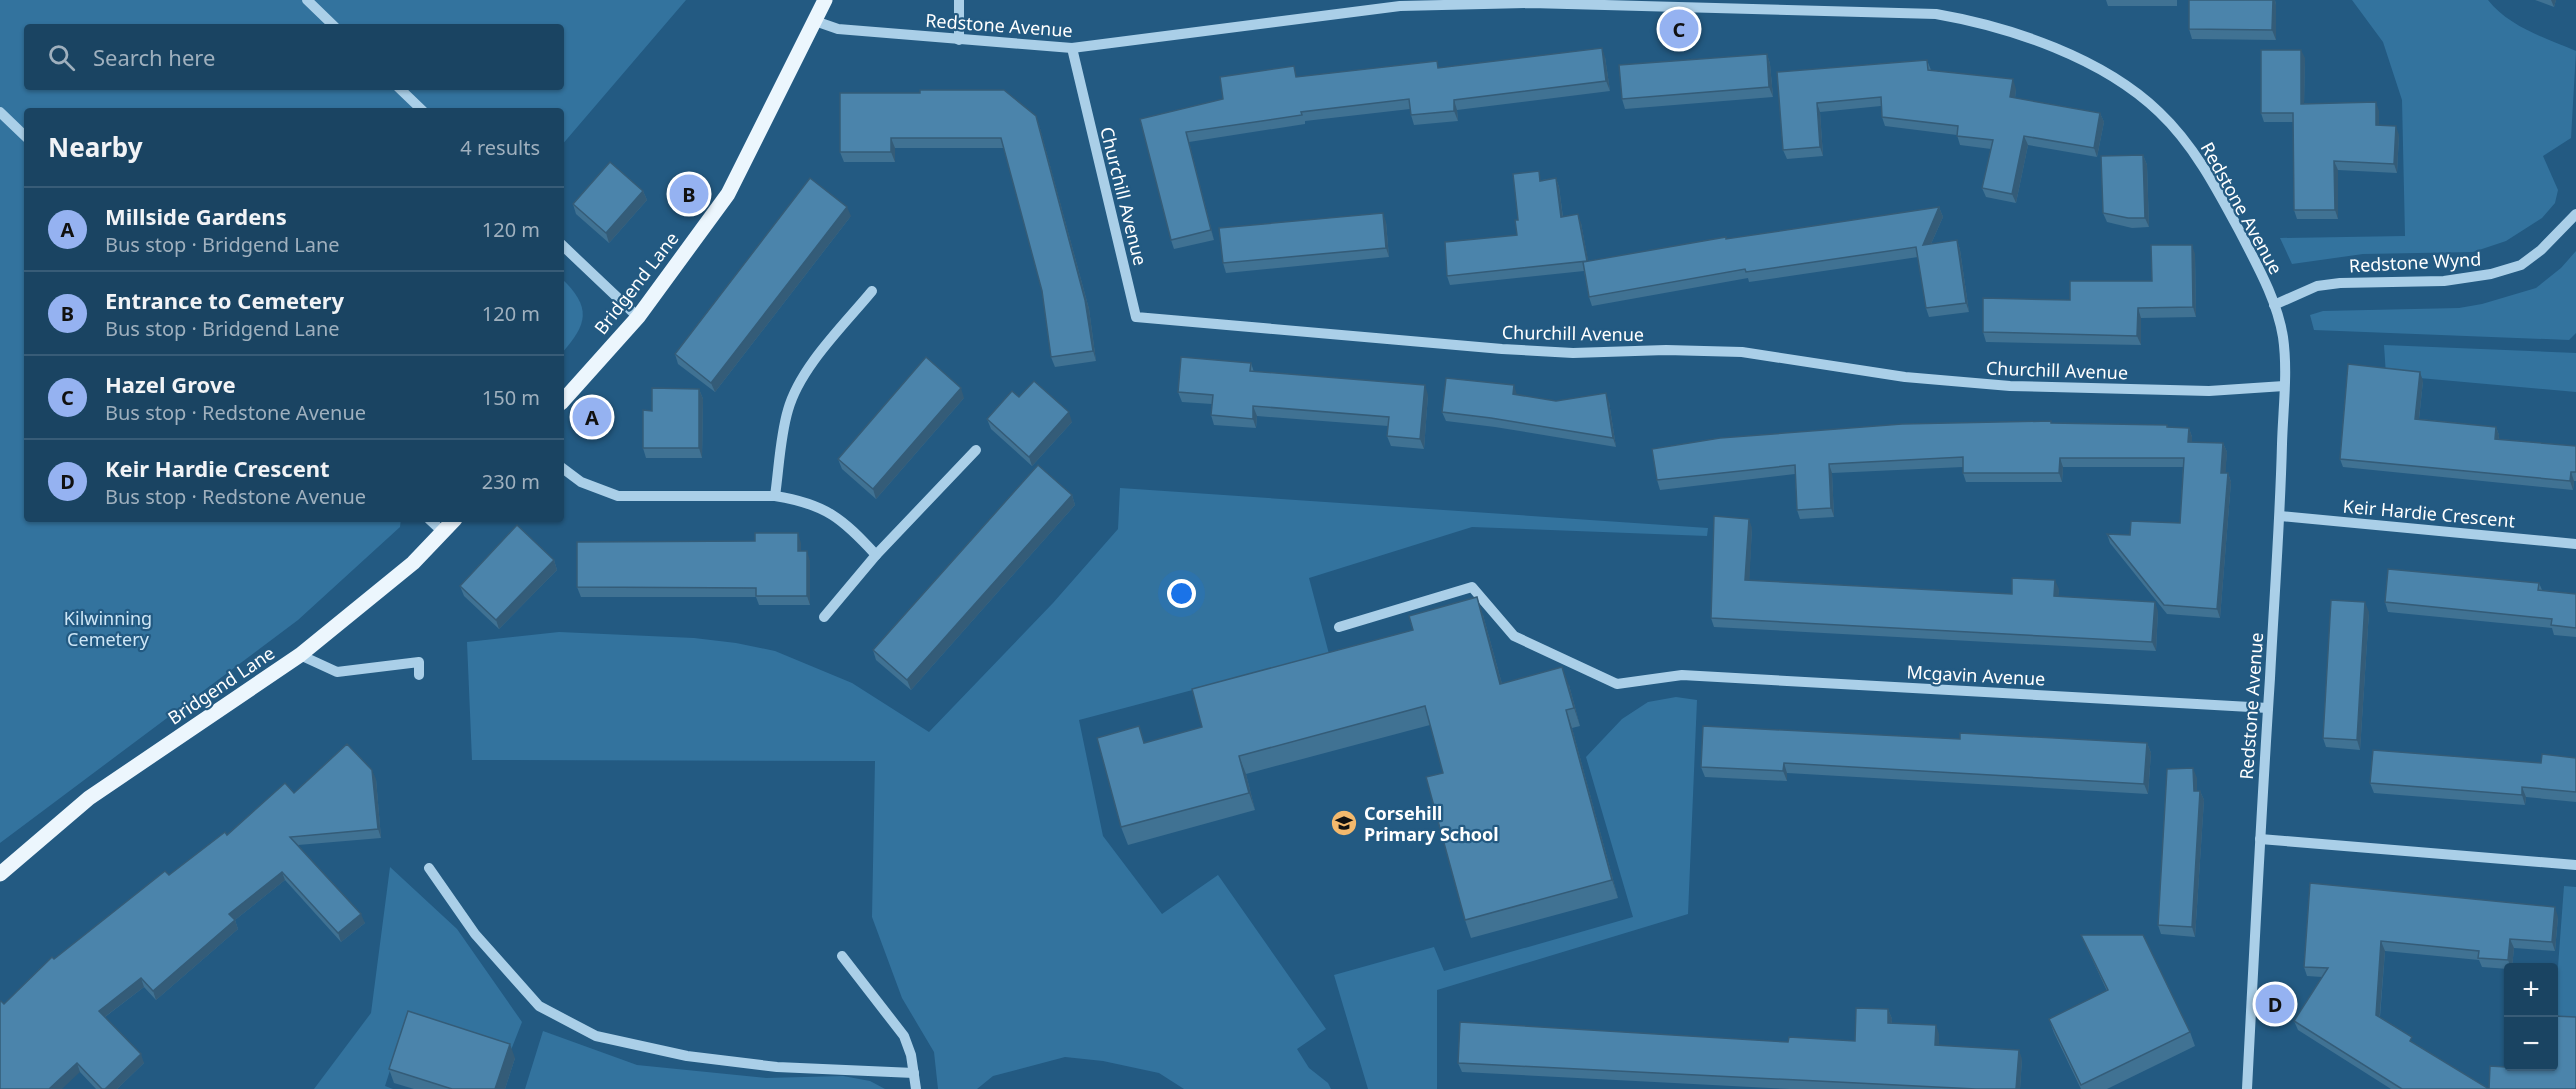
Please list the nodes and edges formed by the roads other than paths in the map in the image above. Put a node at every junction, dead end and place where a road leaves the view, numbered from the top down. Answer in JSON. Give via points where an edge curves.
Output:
{"nodes":[{"id":1,"x":307,"y":0,"type":"edge"},
{"id":2,"x":825,"y":0,"type":"edge"},
{"id":3,"x":959,"y":0,"type":"edge"},
{"id":4,"x":1812,"y":5,"type":"edge"},
{"id":5,"x":815,"y":21,"type":"junction"},
{"id":6,"x":332,"y":24,"type":"edge"},
{"id":7,"x":959,"y":40,"type":"junction"},
{"id":8,"x":1072,"y":48,"type":"junction"},
{"id":9,"x":401,"y":90,"type":"edge"},
{"id":10,"x":420,"y":108,"type":"edge"},
{"id":11,"x":0,"y":112,"type":"edge"},
{"id":12,"x":24,"y":135,"type":"edge"},
{"id":13,"x":2576,"y":214,"type":"edge"},
{"id":14,"x":564,"y":247,"type":"edge"},
{"id":15,"x":872,"y":291,"type":"dead end"},
{"id":16,"x":2274,"y":305,"type":"junction"},
{"id":17,"x":638,"y":318,"type":"junction"},
{"id":18,"x":2284,"y":386,"type":"junction"},
{"id":19,"x":564,"y":400,"type":"edge"},
{"id":20,"x":976,"y":450,"type":"dead end"},
{"id":21,"x":564,"y":469,"type":"edge"},
{"id":22,"x":776,"y":496,"type":"junction"},
{"id":23,"x":2280,"y":516,"type":"junction"},
{"id":24,"x":432,"y":522,"type":"edge"},
{"id":25,"x":452,"y":522,"type":"edge"},
{"id":26,"x":443,"y":532,"type":"junction"},
{"id":27,"x":2576,"y":544,"type":"edge"},
{"id":28,"x":876,"y":555,"type":"junction"},
{"id":29,"x":824,"y":617,"type":"dead end"},
{"id":30,"x":1339,"y":627,"type":"dead end"},
{"id":31,"x":300,"y":655,"type":"junction"},
{"id":32,"x":419,"y":675,"type":"dead end"},
{"id":33,"x":2268,"y":708,"type":"junction"},
{"id":34,"x":2260,"y":839,"type":"junction"},
{"id":35,"x":2576,"y":865,"type":"edge"},
{"id":36,"x":429,"y":868,"type":"dead end"},
{"id":37,"x":0,"y":874,"type":"edge"},
{"id":38,"x":842,"y":956,"type":"dead end"},
{"id":39,"x":914,"y":1073,"type":"junction"},
{"id":40,"x":916,"y":1089,"type":"edge"},
{"id":41,"x":2247,"y":1089,"type":"edge"}],
"edges":[{"from":1,"to":6,"type":"street"},
{"from":2,"to":5,"type":"main road","name":"Bridgend Lane"},
{"from":3,"to":7,"type":"street"},
{"from":4,"to":8,"type":"street","name":"Redstone Avenue","via":[[1400,6]]},
{"from":4,"to":16,"type":"street","name":"Redstone Avenue","via":[[1936,14],[1977,21],[2056,48],[2106,72],[2159,111],[2192,149],[2224,203]]},
{"from":5,"to":7,"type":"street","name":"Redstone Avenue","via":[[838,29]]},
{"from":5,"to":17,"type":"main road","name":"Bridgend Lane","via":[[728,194]]},
{"from":7,"to":8,"type":"street","name":"Redstone Avenue"},
{"from":8,"to":18,"type":"street","name":"Churchill Avenue","via":[[1136,317],[1502,349],[1573,353],[1742,352],[1929,380],[2010,386],[2209,391]]},
{"from":9,"to":10,"type":"street"},
{"from":11,"to":12,"type":"street"},
{"from":13,"to":16,"type":"street","name":"Redstone Wynd","via":[[2528,260],[2492,274],[2317,286]]},
{"from":14,"to":17,"type":"street"},
{"from":15,"to":22,"type":"street","via":[[804,374],[796,391],[788,410]]},
{"from":16,"to":18,"type":"street","name":"Redstone Avenue","via":[[2282,335]]},
{"from":17,"to":19,"type":"main road","name":"Bridgend Lane"},
{"from":18,"to":23,"type":"street","name":"Redstone Avenue"},
{"from":20,"to":28,"type":"street"},
{"from":21,"to":22,"type":"street","via":[[580,482],[618,496]]},
{"from":22,"to":28,"type":"street","via":[[824,509],[852,529]]},
{"from":23,"to":27,"type":"street","name":"Keir Hardie Crescent"},
{"from":23,"to":33,"type":"street","name":"Redstone Avenue"},
{"from":24,"to":26,"type":"street"},
{"from":25,"to":26,"type":"main road","name":"Bridgend Lane"},
{"from":26,"to":31,"type":"main road","name":"Bridgend Lane","via":[[413,563]]},
{"from":28,"to":29,"type":"street"},
{"from":30,"to":33,"type":"street","name":"Mcgavin Avenue","via":[[1472,587],[1514,636],[1617,684],[1682,675]]},
{"from":31,"to":32,"type":"street","via":[[337,672],[419,662]]},
{"from":31,"to":37,"type":"main road","name":"Bridgend Lane","via":[[89,798]]},
{"from":33,"to":34,"type":"street","name":"Redstone Avenue"},
{"from":34,"to":35,"type":"street"},
{"from":34,"to":41,"type":"street","name":"Redstone Avenue"},
{"from":36,"to":39,"type":"street","via":[[475,934],[539,1006],[596,1036],[687,1056],[777,1067]]},
{"from":38,"to":39,"type":"street","via":[[904,1036]]},
{"from":39,"to":40,"type":"street"}]}
